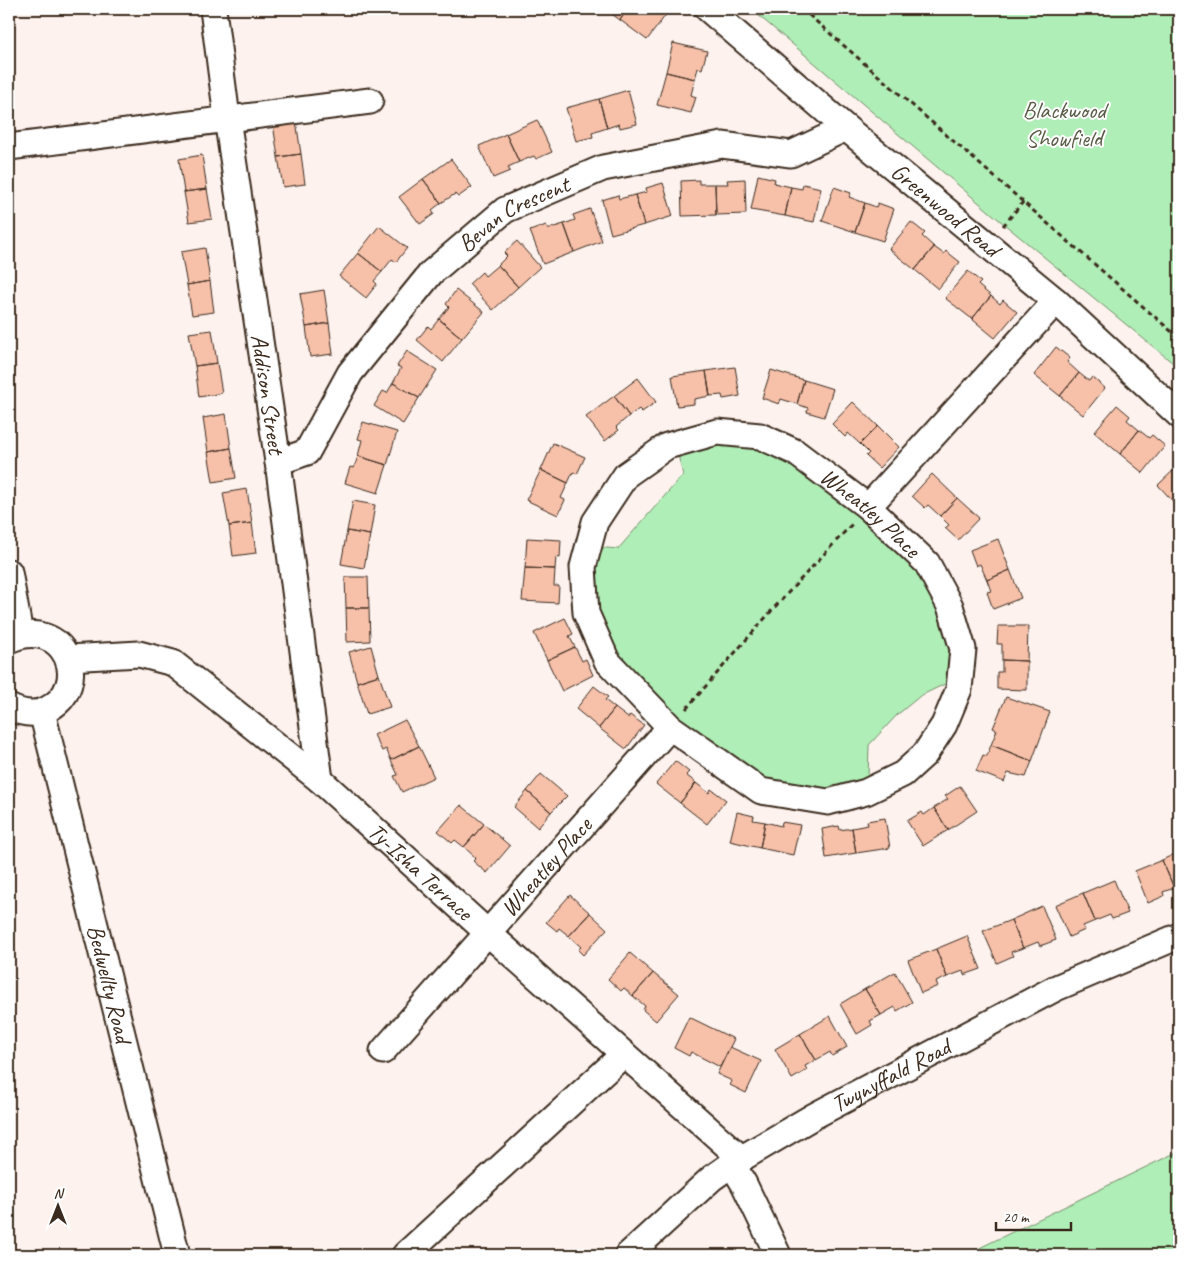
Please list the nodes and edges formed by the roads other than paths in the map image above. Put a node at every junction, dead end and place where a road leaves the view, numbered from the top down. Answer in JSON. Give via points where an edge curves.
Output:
{"nodes":[{"id":1,"x":213,"y":9,"type":"edge"},
{"id":2,"x":708,"y":9,"type":"edge"},
{"id":3,"x":370,"y":101,"type":"dead end"},
{"id":4,"x":228,"y":118,"type":"junction"},
{"id":5,"x":846,"y":128,"type":"junction"},
{"id":6,"x":9,"y":148,"type":"edge"},
{"id":7,"x":1056,"y":302,"type":"junction"},
{"id":8,"x":1179,"y":415,"type":"edge"},
{"id":9,"x":278,"y":462,"type":"junction"},
{"id":10,"x":868,"y":507,"type":"junction"},
{"id":11,"x":9,"y":572,"type":"edge"},
{"id":12,"x":14,"y":637,"type":"edge"},
{"id":13,"x":68,"y":658,"type":"junction"},
{"id":14,"x":9,"y":707,"type":"edge"},
{"id":15,"x":42,"y":712,"type":"junction"},
{"id":16,"x":670,"y":727,"type":"junction"},
{"id":17,"x":320,"y":780,"type":"junction"},
{"id":18,"x":488,"y":933,"type":"junction"},
{"id":19,"x":1179,"y":936,"type":"edge"},
{"id":20,"x":383,"y":1051,"type":"dead end"},
{"id":21,"x":624,"y":1054,"type":"junction"},
{"id":22,"x":737,"y":1162,"type":"junction"},
{"id":23,"x":177,"y":1255,"type":"edge"},
{"id":24,"x":405,"y":1255,"type":"edge"},
{"id":25,"x":628,"y":1255,"type":"edge"},
{"id":26,"x":778,"y":1255,"type":"edge"}],
"edges":[{"from":1,"to":4,"type":"street","name":"Addison Street"},
{"from":2,"to":5,"type":"street","name":"Greenwood Road"},
{"from":3,"to":4,"type":"street"},
{"from":4,"to":6,"type":"street"},
{"from":4,"to":9,"type":"street","name":"Addison Street"},
{"from":5,"to":7,"type":"street","name":"Greenwood Road"},
{"from":5,"to":9,"type":"street","name":"Bevan Crescent","via":[[791,154],[722,145],[603,168],[505,210],[431,273],[350,373],[307,452]]},
{"from":7,"to":8,"type":"street","name":"Greenwood Road"},
{"from":7,"to":10,"type":"street"},
{"from":9,"to":17,"type":"street","name":"Addison Street"},
{"from":10,"to":16,"type":"street","name":"Wheatley Place","via":[[795,452],[760,436],[717,432],[667,446],[626,475],[594,522],[583,567],[586,613],[607,661]]},
{"from":10,"to":16,"type":"street","name":"Wheatley Place","via":[[927,563],[950,606],[963,649],[959,689],[944,725],[926,754],[903,774],[866,792],[828,802],[761,791]]},
{"from":11,"to":12,"type":"street"},
{"from":12,"to":13,"type":"street","via":[[32,633],[48,638],[62,648]]},
{"from":13,"to":15,"type":"street","via":[[69,684],[54,706]]},
{"from":13,"to":17,"type":"street","name":"Ty-Isha Terrace","via":[[139,654],[173,663]]},
{"from":14,"to":15,"type":"street","via":[[30,714]]},
{"from":15,"to":23,"type":"street","name":"Bedwellty Road"},
{"from":16,"to":18,"type":"street","name":"Wheatley Place"},
{"from":17,"to":18,"type":"street","name":"Ty-Isha Terrace"},
{"from":18,"to":20,"type":"street","name":"Wheatley Place"},
{"from":18,"to":21,"type":"street","name":"Ty-Isha Terrace"},
{"from":19,"to":22,"type":"street","name":"Twynyffald Road","via":[[1056,988],[814,1116]]},
{"from":21,"to":22,"type":"street","name":"Ty-Isha Terrace"},
{"from":21,"to":24,"type":"street"},
{"from":22,"to":25,"type":"street","name":"Twynyffald Road","via":[[712,1178]]},
{"from":22,"to":26,"type":"street","name":"Ty-Isha Terrace"}]}
